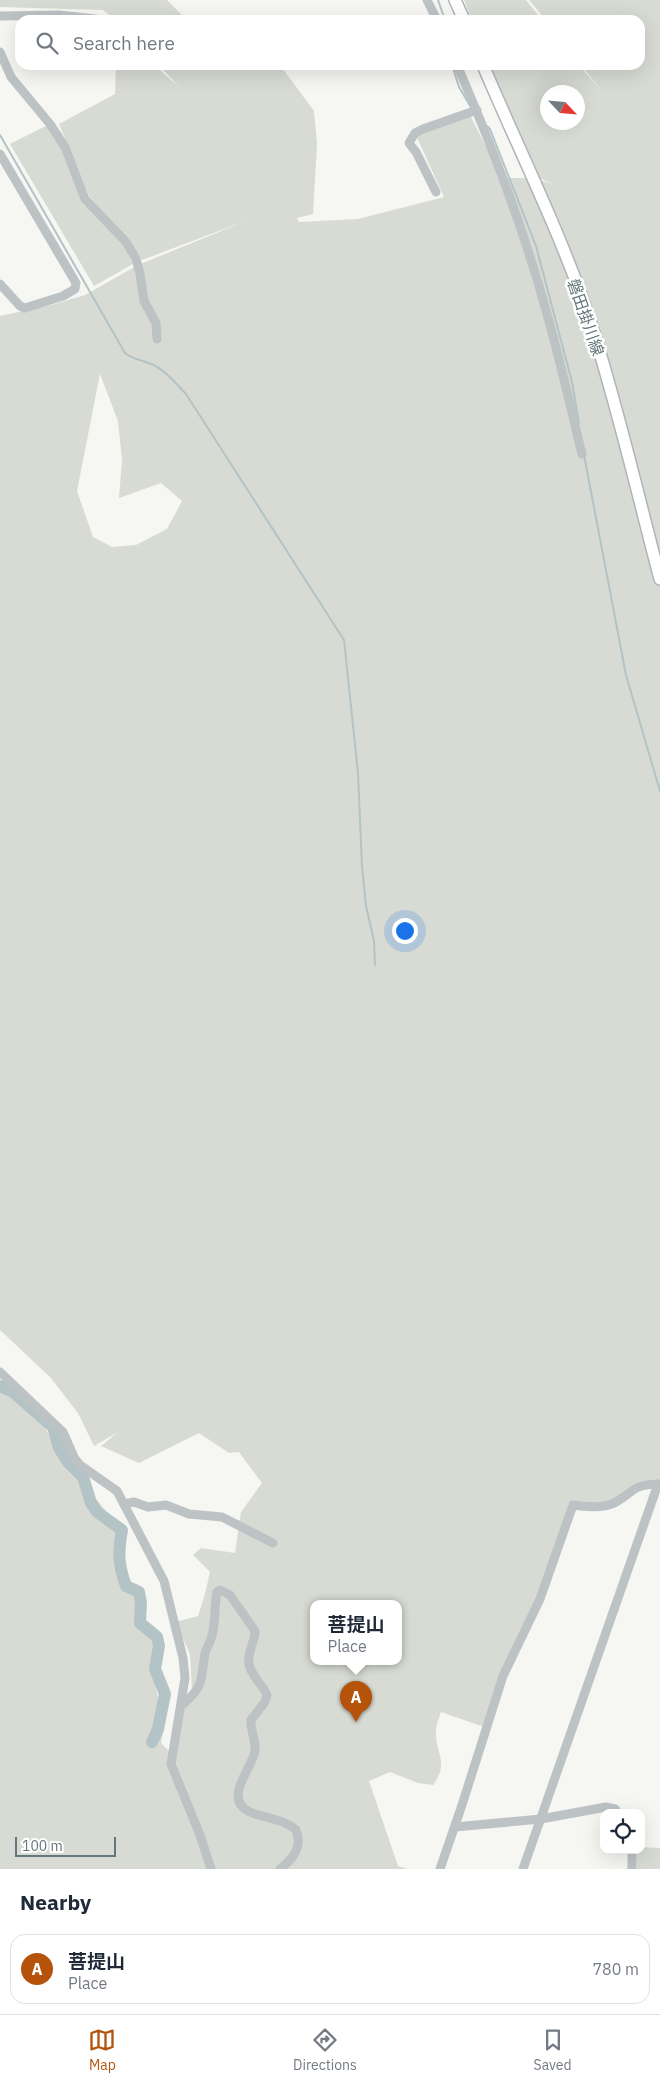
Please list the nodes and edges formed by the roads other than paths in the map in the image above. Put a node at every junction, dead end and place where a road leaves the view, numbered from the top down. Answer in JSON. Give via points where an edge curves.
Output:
{"nodes":[{"id":1,"x":428,"y":0,"type":"edge"},
{"id":2,"x":455,"y":0,"type":"edge"},
{"id":3,"x":435,"y":15,"type":"edge"},
{"id":4,"x":462,"y":15,"type":"edge"},
{"id":5,"x":0,"y":16,"type":"edge"},
{"id":6,"x":15,"y":16,"type":"edge"},
{"id":7,"x":0,"y":52,"type":"edge"},
{"id":8,"x":459,"y":70,"type":"edge"},
{"id":9,"x":485,"y":70,"type":"edge"},
{"id":10,"x":477,"y":110,"type":"junction"},
{"id":11,"x":0,"y":154,"type":"edge"},
{"id":12,"x":436,"y":192,"type":"dead end"},
{"id":13,"x":0,"y":284,"type":"edge"},
{"id":14,"x":157,"y":339,"type":"dead end"},
{"id":15,"x":582,"y":454,"type":"dead end"},
{"id":16,"x":660,"y":578,"type":"edge"},
{"id":17,"x":0,"y":1372,"type":"edge"},
{"id":18,"x":659,"y":1488,"type":"edge"},
{"id":19,"x":124,"y":1504,"type":"junction"},
{"id":20,"x":272,"y":1543,"type":"dead end"},
{"id":21,"x":182,"y":1704,"type":"junction"},
{"id":22,"x":600,"y":1809,"type":"edge"},
{"id":23,"x":600,"y":1809,"type":"edge"},
{"id":24,"x":615,"y":1809,"type":"edge"},
{"id":25,"x":541,"y":1819,"type":"junction"},
{"id":26,"x":455,"y":1827,"type":"junction"},
{"id":27,"x":632,"y":1854,"type":"edge"},
{"id":28,"x":211,"y":1869,"type":"edge"},
{"id":29,"x":280,"y":1869,"type":"edge"},
{"id":30,"x":440,"y":1869,"type":"edge"},
{"id":31,"x":523,"y":1869,"type":"edge"},
{"id":32,"x":632,"y":1869,"type":"edge"}],
"edges":[{"from":1,"to":3,"type":"street"},
{"from":2,"to":4,"type":"main road"},
{"from":5,"to":6,"type":"street"},
{"from":7,"to":14,"type":"street","via":[[11,77],[65,147],[85,200],[126,242],[136,260],[144,301],[156,324]]},
{"from":8,"to":10,"type":"street"},
{"from":9,"to":16,"type":"main road","name":"磐田掛川線","via":[[556,231],[592,329],[628,451]]},
{"from":10,"to":12,"type":"street","via":[[422,129],[411,137],[409,143]]},
{"from":10,"to":15,"type":"street","via":[[535,273]]},
{"from":11,"to":13,"type":"street","via":[[76,283],[76,289],[25,308]]},
{"from":17,"to":19,"type":"street","via":[[63,1432],[80,1465],[111,1485]]},
{"from":18,"to":25,"type":"street"},
{"from":18,"to":26,"type":"street","via":[[636,1487],[608,1506],[573,1505],[540,1599],[503,1676]]},
{"from":19,"to":20,"type":"street","via":[[166,1505],[189,1514],[222,1517]]},
{"from":19,"to":21,"type":"street","via":[[164,1581],[184,1658]]},
{"from":21,"to":28,"type":"street","via":[[171,1764]]},
{"from":21,"to":29,"type":"street","via":[[198,1690],[202,1679],[217,1592],[220,1590],[230,1595],[255,1631],[249,1663],[268,1695],[251,1720],[256,1751],[239,1792],[246,1809],[281,1820],[296,1830],[297,1852]]},
{"from":22,"to":24,"type":"street"},
{"from":23,"to":25,"type":"street"},
{"from":25,"to":26,"type":"street"},
{"from":25,"to":31,"type":"street"},
{"from":26,"to":30,"type":"street"},
{"from":27,"to":32,"type":"street"}]}
